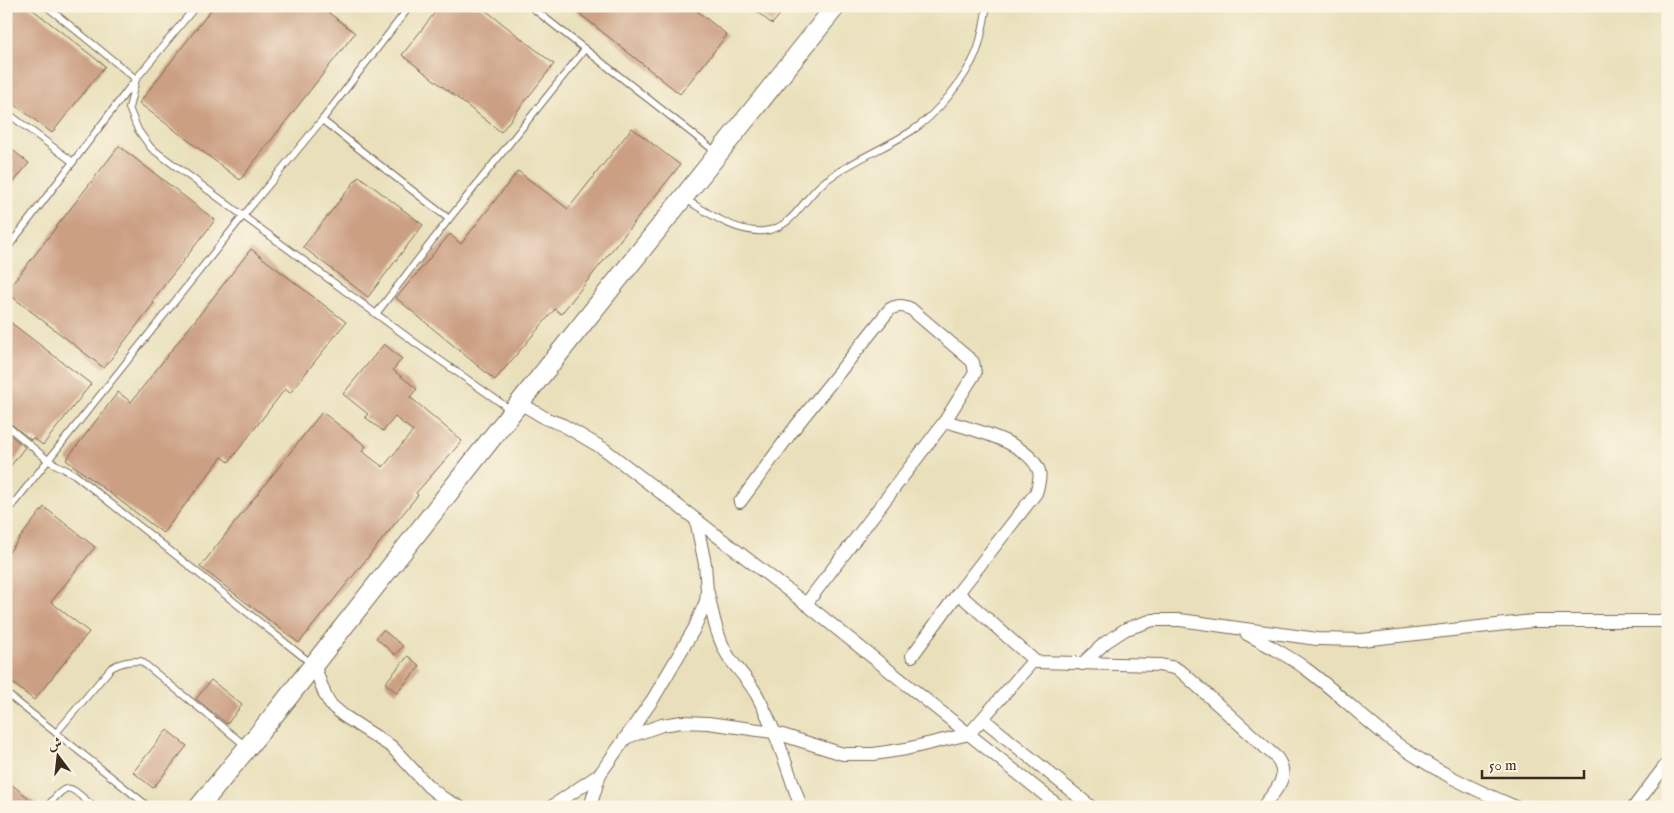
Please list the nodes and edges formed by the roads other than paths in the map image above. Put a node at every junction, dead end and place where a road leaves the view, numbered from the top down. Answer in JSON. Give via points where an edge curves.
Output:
{"nodes":[{"id":1,"x":46,"y":6,"type":"edge"},
{"id":2,"x":196,"y":6,"type":"edge"},
{"id":3,"x":410,"y":6,"type":"edge"},
{"id":4,"x":530,"y":6,"type":"edge"},
{"id":5,"x":836,"y":6,"type":"edge"},
{"id":6,"x":987,"y":6,"type":"edge"},
{"id":7,"x":585,"y":49,"type":"junction"},
{"id":8,"x":136,"y":79,"type":"junction"},
{"id":9,"x":6,"y":112,"type":"edge"},
{"id":10,"x":322,"y":120,"type":"junction"},
{"id":11,"x":719,"y":154,"type":"junction"},
{"id":12,"x":73,"y":162,"type":"junction"},
{"id":13,"x":684,"y":198,"type":"junction"},
{"id":14,"x":243,"y":216,"type":"junction"},
{"id":15,"x":449,"y":219,"type":"junction"},
{"id":16,"x":6,"y":250,"type":"edge"},
{"id":17,"x":376,"y":314,"type":"junction"},
{"id":18,"x":517,"y":407,"type":"junction"},
{"id":19,"x":945,"y":421,"type":"junction"},
{"id":20,"x":6,"y":425,"type":"edge"},
{"id":21,"x":49,"y":461,"type":"junction"},
{"id":22,"x":740,"y":502,"type":"dead end"},
{"id":23,"x":6,"y":514,"type":"edge"},
{"id":24,"x":696,"y":520,"type":"junction"},
{"id":25,"x":707,"y":591,"type":"junction"},
{"id":26,"x":958,"y":593,"type":"junction"},
{"id":27,"x":806,"y":604,"type":"junction"},
{"id":28,"x":1668,"y":621,"type":"edge"},
{"id":29,"x":1235,"y":629,"type":"junction"},
{"id":30,"x":912,"y":656,"type":"dead end"},
{"id":31,"x":1033,"y":661,"type":"junction"},
{"id":32,"x":1082,"y":664,"type":"junction"},
{"id":33,"x":314,"y":665,"type":"junction"},
{"id":34,"x":6,"y":693,"type":"edge"},
{"id":35,"x":983,"y":719,"type":"junction"},
{"id":36,"x":774,"y":732,"type":"junction"},
{"id":37,"x":56,"y":733,"type":"junction"},
{"id":38,"x":970,"y":734,"type":"junction"},
{"id":39,"x":625,"y":738,"type":"junction"},
{"id":40,"x":247,"y":747,"type":"junction"},
{"id":41,"x":1668,"y":762,"type":"edge"},
{"id":42,"x":600,"y":774,"type":"junction"},
{"id":43,"x":46,"y":807,"type":"edge"},
{"id":44,"x":94,"y":807,"type":"edge"},
{"id":45,"x":149,"y":807,"type":"edge"},
{"id":46,"x":199,"y":807,"type":"edge"},
{"id":47,"x":460,"y":807,"type":"edge"},
{"id":48,"x":551,"y":807,"type":"edge"},
{"id":49,"x":590,"y":807,"type":"edge"},
{"id":50,"x":801,"y":807,"type":"edge"},
{"id":51,"x":1060,"y":807,"type":"edge"},
{"id":52,"x":1091,"y":807,"type":"edge"},
{"id":53,"x":1263,"y":807,"type":"edge"},
{"id":54,"x":1516,"y":807,"type":"edge"},
{"id":55,"x":1634,"y":807,"type":"edge"}],
"edges":[{"from":1,"to":8,"type":"lane"},
{"from":2,"to":8,"type":"lane"},
{"from":3,"to":10,"type":"lane"},
{"from":4,"to":7,"type":"lane"},
{"from":5,"to":11,"type":"main road"},
{"from":6,"to":13,"type":"lane","via":[[977,50],[962,78],[927,118],[910,132],[863,156],[822,183],[794,217],[782,226],[752,231],[716,218]]},
{"from":7,"to":11,"type":"lane"},
{"from":7,"to":15,"type":"lane"},
{"from":8,"to":12,"type":"lane"},
{"from":8,"to":14,"type":"lane","via":[[128,108],[146,142]]},
{"from":9,"to":12,"type":"lane"},
{"from":10,"to":14,"type":"lane"},
{"from":10,"to":15,"type":"lane"},
{"from":11,"to":13,"type":"main road"},
{"from":12,"to":16,"type":"lane"},
{"from":13,"to":18,"type":"main road"},
{"from":14,"to":17,"type":"lane"},
{"from":14,"to":21,"type":"lane"},
{"from":15,"to":17,"type":"lane"},
{"from":17,"to":18,"type":"lane"},
{"from":18,"to":24,"type":"street","via":[[580,434],[604,449]]},
{"from":18,"to":33,"type":"main road"},
{"from":19,"to":22,"type":"street","via":[[975,373],[973,362],[910,308],[897,306],[890,309],[796,426]]},
{"from":19,"to":26,"type":"street","via":[[1006,442],[1027,454],[1039,472],[1036,493]]},
{"from":19,"to":27,"type":"street"},
{"from":20,"to":21,"type":"lane"},
{"from":21,"to":23,"type":"lane"},
{"from":21,"to":33,"type":"lane","via":[[74,474]]},
{"from":24,"to":25,"type":"street"},
{"from":24,"to":27,"type":"street"},
{"from":25,"to":36,"type":"street","via":[[720,641],[755,690]]},
{"from":25,"to":39,"type":"street","via":[[694,629],[653,699]]},
{"from":26,"to":30,"type":"street"},
{"from":26,"to":31,"type":"street"},
{"from":27,"to":38,"type":"street"},
{"from":28,"to":29,"type":"street","via":[[1533,621],[1362,640],[1316,640]]},
{"from":29,"to":32,"type":"street","via":[[1180,620],[1153,620],[1126,629]]},
{"from":29,"to":54,"type":"street","via":[[1299,664],[1428,765]]},
{"from":31,"to":32,"type":"street"},
{"from":31,"to":35,"type":"street"},
{"from":32,"to":53,"type":"street","via":[[1159,665],[1183,673],[1282,765],[1282,781]]},
{"from":33,"to":40,"type":"main road"},
{"from":33,"to":47,"type":"street","via":[[331,705],[381,738],[428,786]]},
{"from":34,"to":37,"type":"lane"},
{"from":35,"to":38,"type":"street"},
{"from":35,"to":52,"type":"street"},
{"from":36,"to":38,"type":"street","via":[[843,754],[906,749]]},
{"from":36,"to":39,"type":"street","via":[[682,722],[662,725]]},
{"from":36,"to":50,"type":"street"},
{"from":37,"to":40,"type":"lane","via":[[111,668],[119,663],[142,661]]},
{"from":37,"to":45,"type":"lane"},
{"from":38,"to":51,"type":"street"},
{"from":39,"to":42,"type":"street"},
{"from":40,"to":46,"type":"main road"},
{"from":41,"to":55,"type":"street"},
{"from":42,"to":48,"type":"street"},
{"from":42,"to":49,"type":"street"},
{"from":43,"to":44,"type":"lane","via":[[60,790],[66,788],[71,788]]}]}
